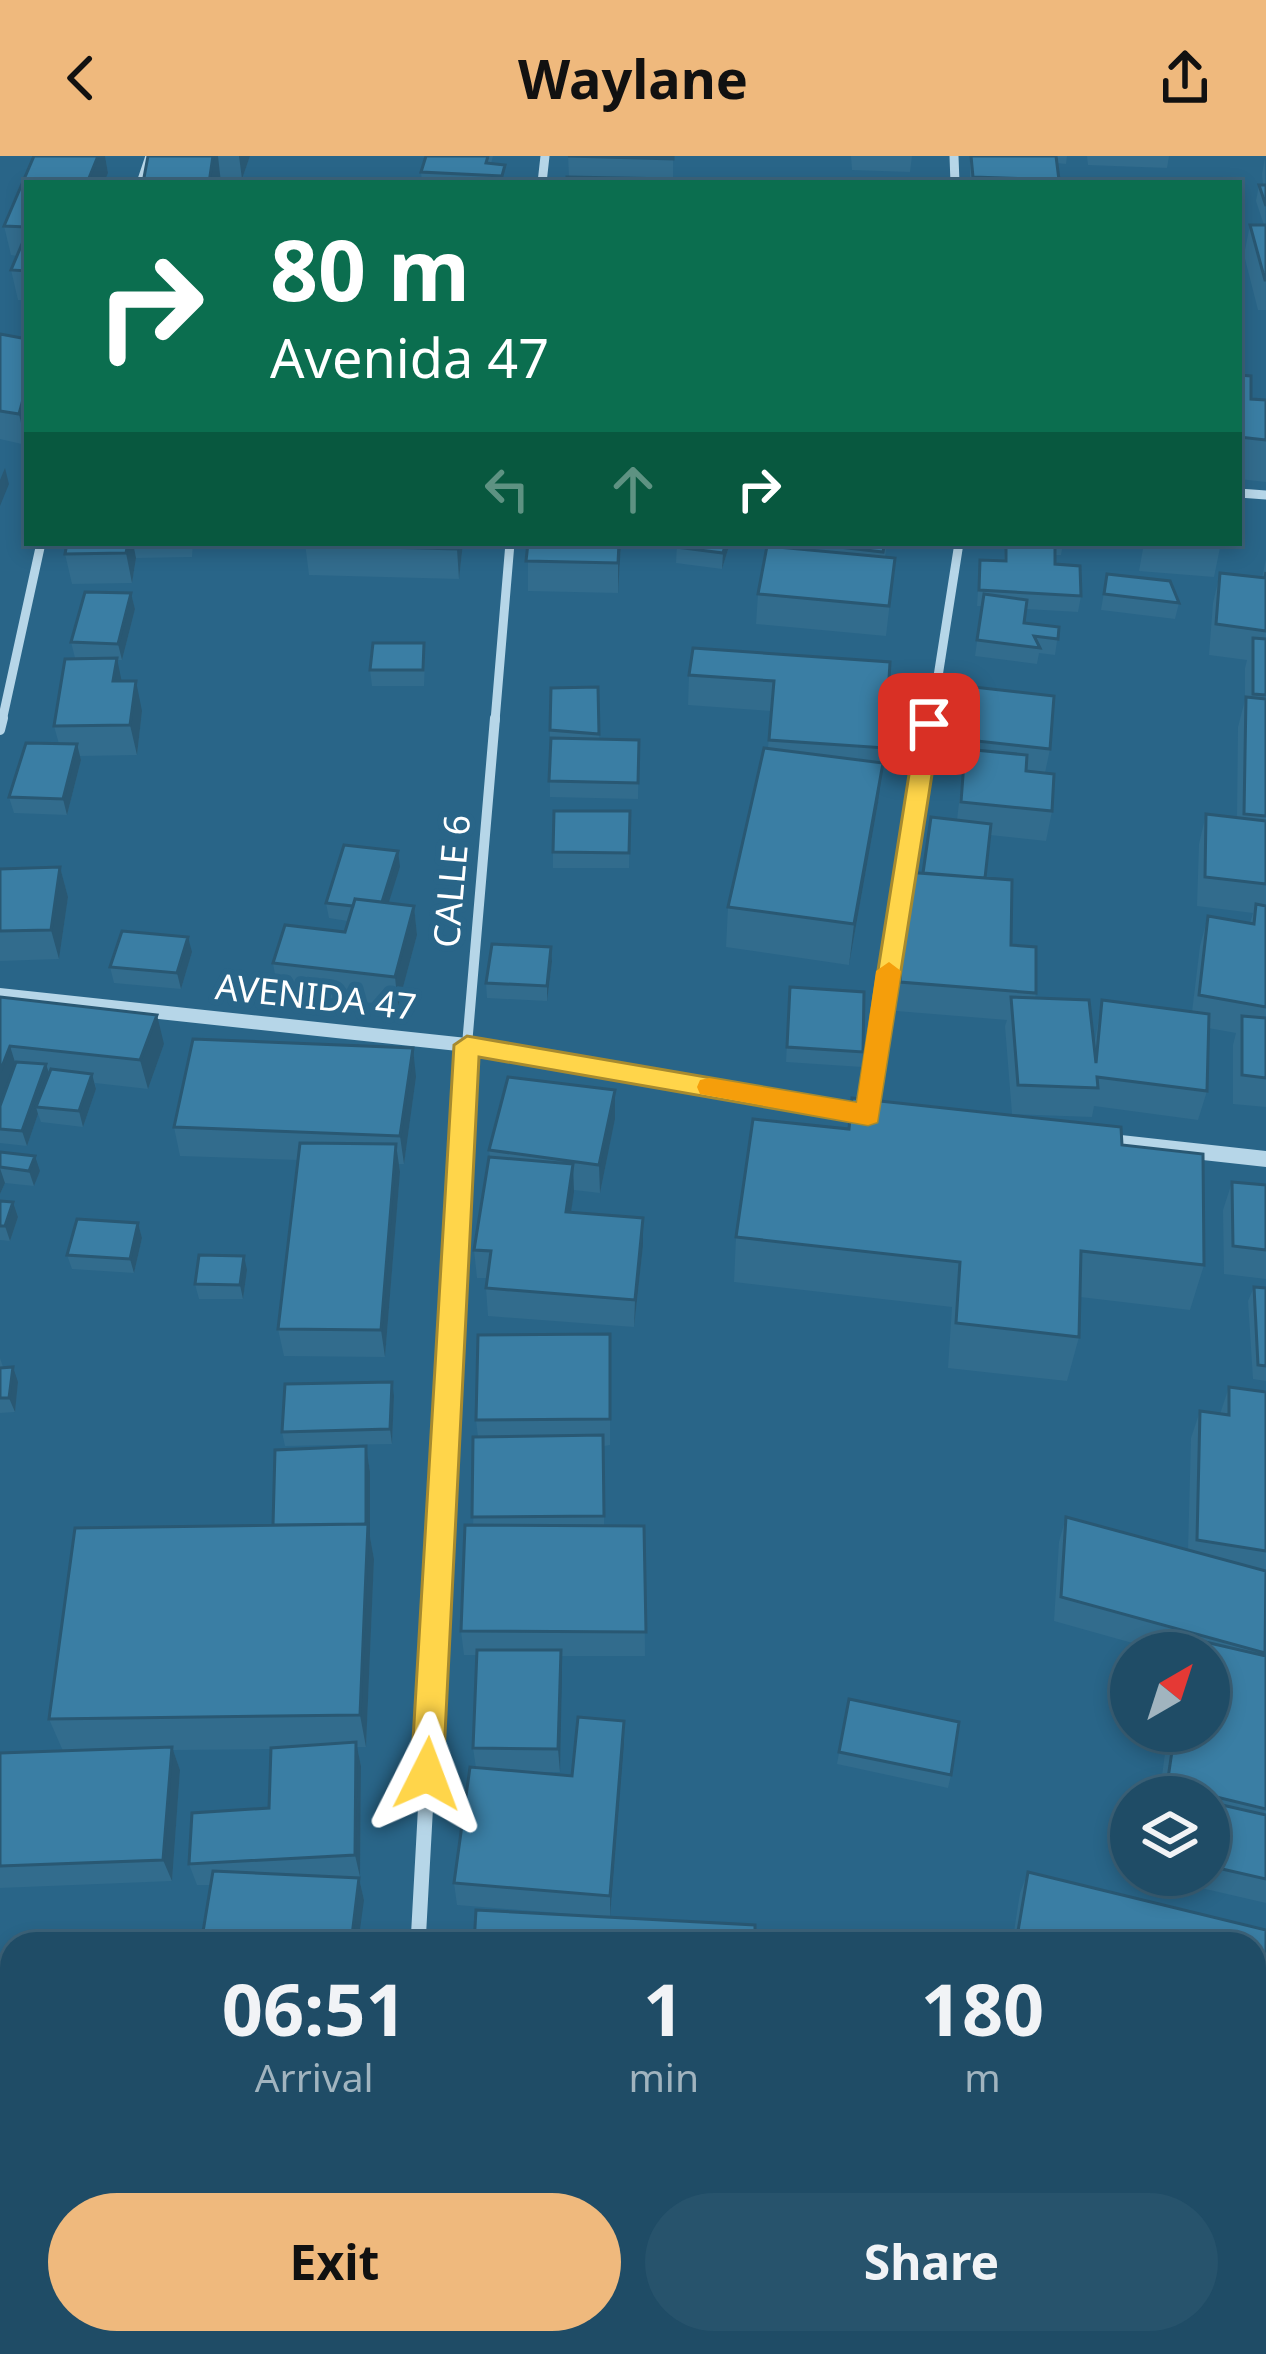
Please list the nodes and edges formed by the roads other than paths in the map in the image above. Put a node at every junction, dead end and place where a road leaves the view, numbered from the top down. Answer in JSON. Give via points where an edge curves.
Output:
{"nodes":[{"id":1,"x":40,"y":546,"type":"edge"},
{"id":2,"x":510,"y":546,"type":"edge"},
{"id":3,"x":959,"y":546,"type":"edge"},
{"id":4,"x":0,"y":730,"type":"edge"},
{"id":5,"x":0,"y":994,"type":"edge"},
{"id":6,"x":467,"y":1045,"type":"junction"},
{"id":7,"x":868,"y":1115,"type":"junction"},
{"id":8,"x":891,"y":1118,"type":"edge"},
{"id":9,"x":1079,"y":1138,"type":"edge"},
{"id":10,"x":1266,"y":1159,"type":"edge"},
{"id":11,"x":419,"y":1932,"type":"edge"}],
"edges":[{"from":1,"to":4,"type":"street"},
{"from":2,"to":6,"type":"street","name":"CALLE 6"},
{"from":3,"to":7,"type":"street"},
{"from":5,"to":6,"type":"street","name":"AVENIDA 47"},
{"from":6,"to":7,"type":"street","name":"AVENIDA 47"},
{"from":6,"to":11,"type":"street","name":"CALLE 6"},
{"from":7,"to":8,"type":"street","name":"AVENIDA 47"},
{"from":9,"to":10,"type":"street"}]}
